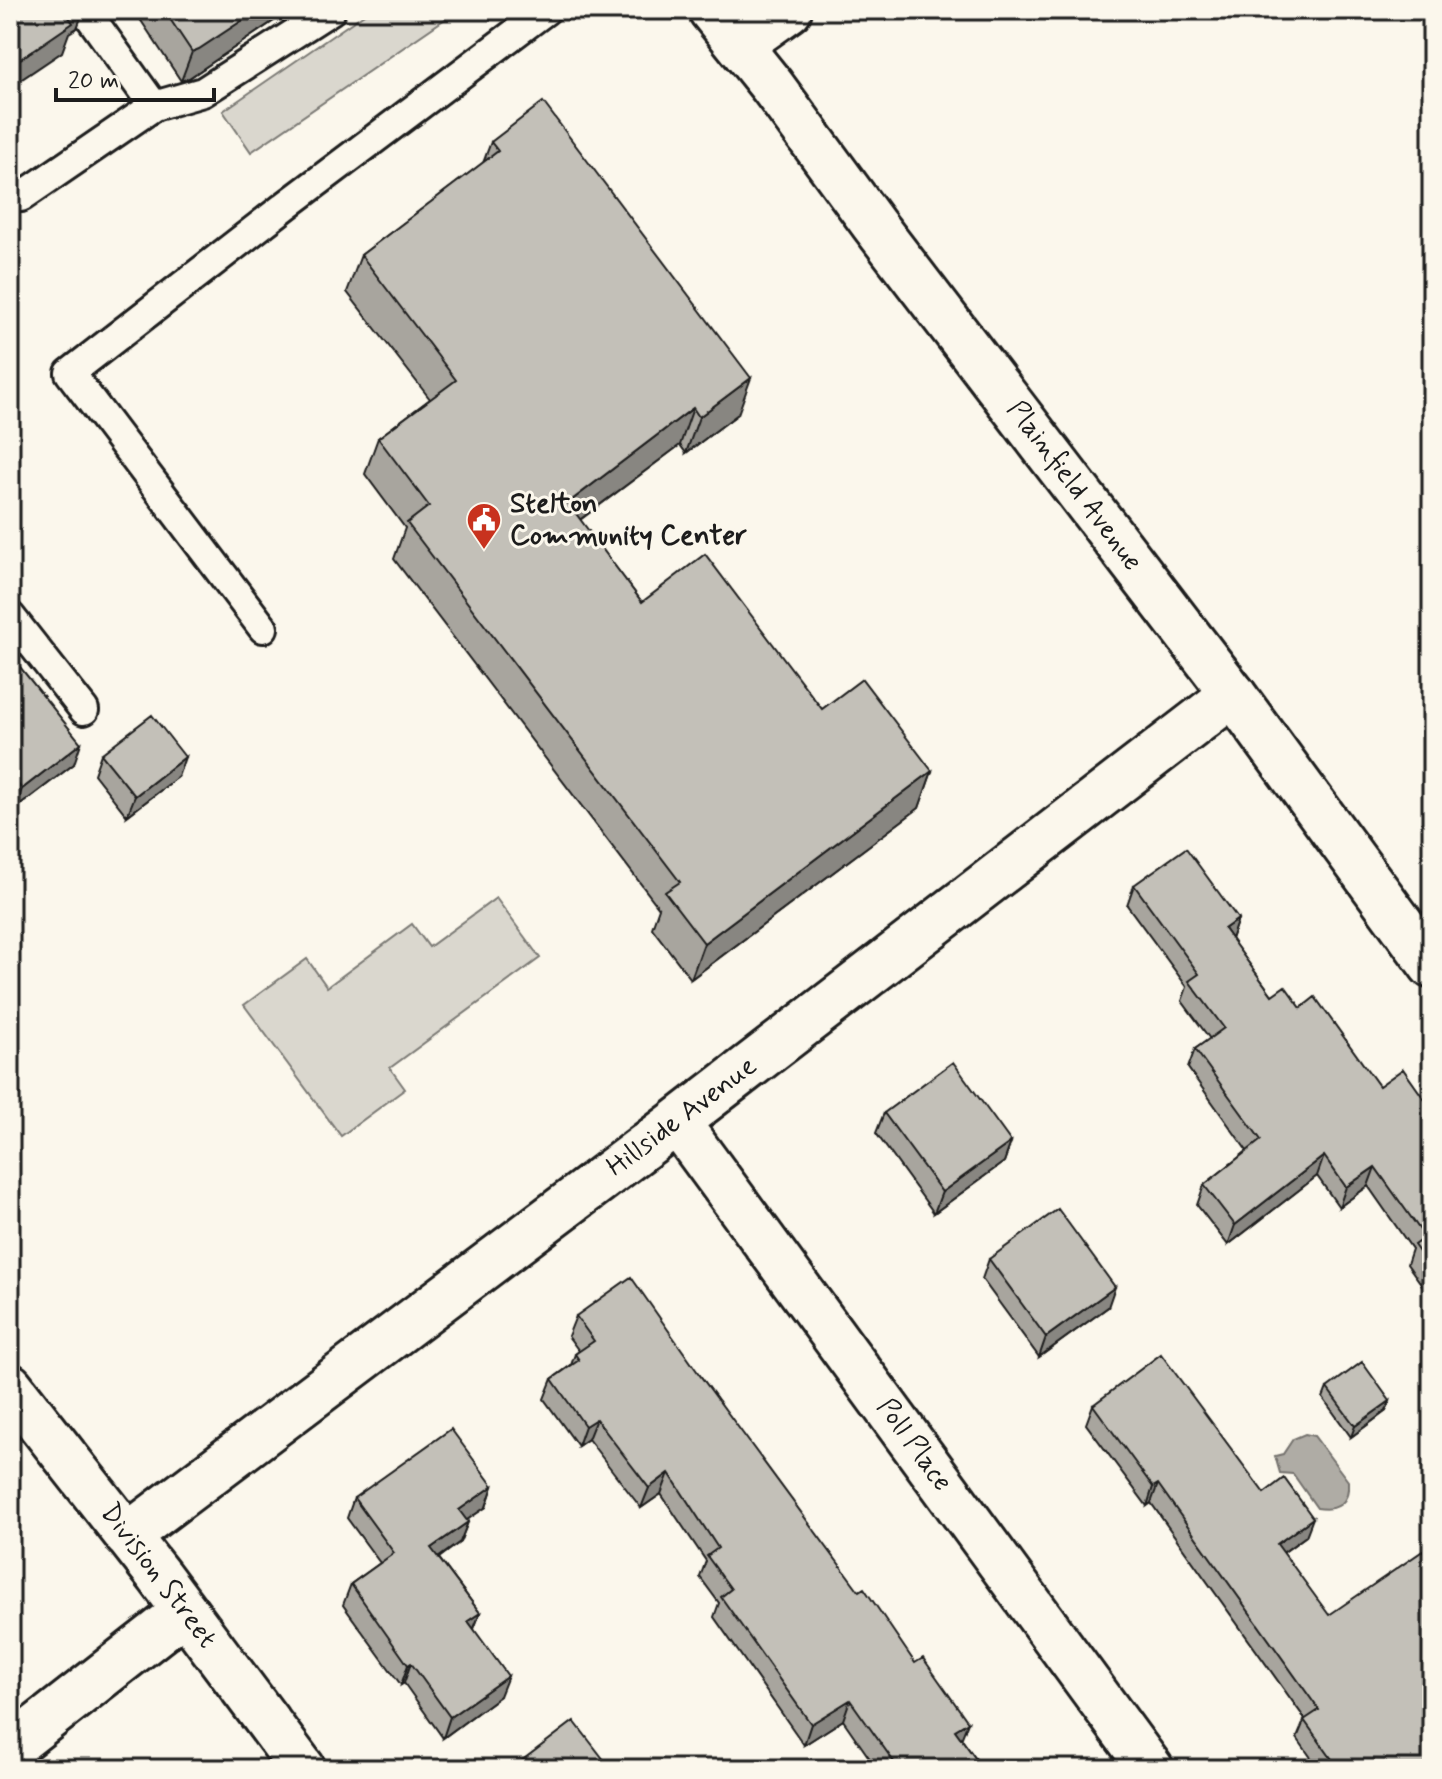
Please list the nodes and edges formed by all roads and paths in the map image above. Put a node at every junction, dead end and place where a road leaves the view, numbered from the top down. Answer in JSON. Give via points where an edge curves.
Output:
{"nodes":[{"id":1,"x":85,"y":10,"type":"edge"},
{"id":2,"x":331,"y":10,"type":"edge"},
{"id":3,"x":546,"y":10,"type":"edge"},
{"id":4,"x":711,"y":10,"type":"edge"},
{"id":5,"x":789,"y":10,"type":"edge"},
{"id":6,"x":740,"y":45,"type":"junction"},
{"id":7,"x":154,"y":106,"type":"junction"},
{"id":8,"x":21,"y":197,"type":"dead end"},
{"id":9,"x":10,"y":616,"type":"edge"},
{"id":10,"x":263,"y":628,"type":"dead end"},
{"id":11,"x":1233,"y":694,"type":"junction"},
{"id":12,"x":84,"y":710,"type":"dead end"},
{"id":13,"x":1432,"y":966,"type":"edge"},
{"id":14,"x":677,"y":1122,"type":"junction"},
{"id":15,"x":10,"y":1386,"type":"edge"},
{"id":16,"x":127,"y":1536,"type":"junction"},
{"id":17,"x":185,"y":1611,"type":"junction"},
{"id":18,"x":10,"y":1748,"type":"edge"},
{"id":19,"x":303,"y":1769,"type":"edge"},
{"id":20,"x":1151,"y":1769,"type":"edge"}],
"edges":[{"from":1,"to":7,"type":"lane"},
{"from":2,"to":7,"type":"lane","via":[[203,92]]},
{"from":3,"to":10,"type":"lane","via":[[70,373]]},
{"from":4,"to":6,"type":"street","name":"Plainfield Avenue"},
{"from":5,"to":6,"type":"street"},
{"from":6,"to":11,"type":"street","name":"Plainfield Avenue"},
{"from":7,"to":8,"type":"lane"},
{"from":9,"to":12,"type":"lane"},
{"from":11,"to":13,"type":"street","name":"Plainfield Avenue"},
{"from":11,"to":14,"type":"street","name":"Hillside Avenue"},
{"from":14,"to":16,"type":"street","name":"Hillside Avenue"},
{"from":14,"to":20,"type":"street","name":"Poll Place"},
{"from":15,"to":16,"type":"street","name":"Division Street"},
{"from":16,"to":17,"type":"street","name":"Division Street"},
{"from":17,"to":18,"type":"street"},
{"from":17,"to":19,"type":"street","name":"Division Street"}]}
